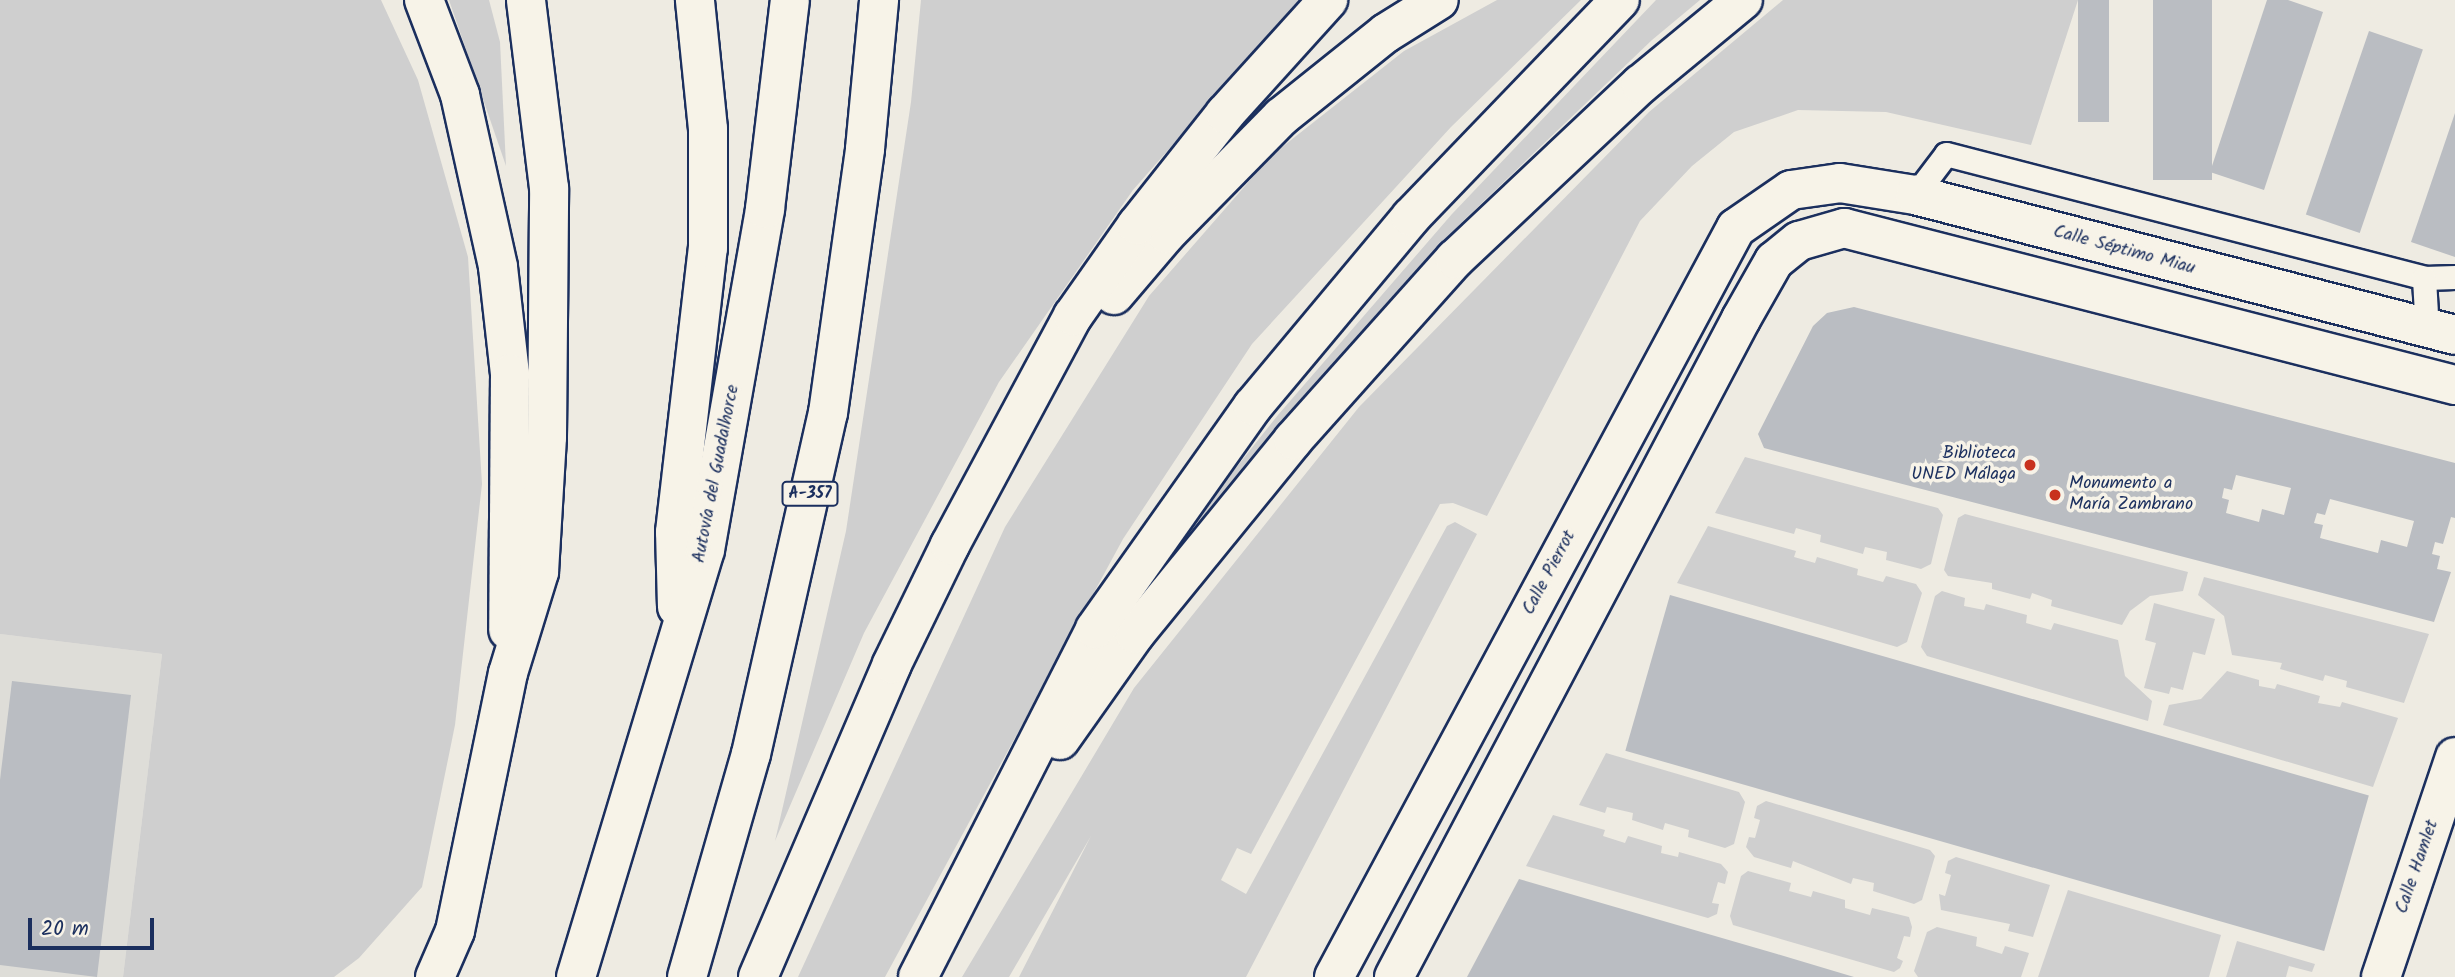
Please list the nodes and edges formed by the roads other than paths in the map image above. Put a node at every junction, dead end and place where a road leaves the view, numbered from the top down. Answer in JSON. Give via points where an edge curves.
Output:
{"nodes":[{"id":1,"x":424,"y":0,"type":"edge"},
{"id":2,"x":526,"y":0,"type":"edge"},
{"id":3,"x":695,"y":0,"type":"edge"},
{"id":4,"x":790,"y":0,"type":"edge"},
{"id":5,"x":879,"y":0,"type":"edge"},
{"id":6,"x":1328,"y":0,"type":"edge"},
{"id":7,"x":1439,"y":0,"type":"edge"},
{"id":8,"x":1620,"y":0,"type":"edge"},
{"id":9,"x":1742,"y":0,"type":"edge"},
{"id":10,"x":1791,"y":190,"type":"joint"},
{"id":11,"x":1915,"y":195,"type":"junction"},
{"id":12,"x":2455,"y":276,"type":"edge"},
{"id":13,"x":2424,"y":278,"type":"junction"},
{"id":14,"x":2441,"y":333,"type":"edge"},
{"id":15,"x":1041,"y":382,"type":"junction"},
{"id":16,"x":2455,"y":385,"type":"edge"},
{"id":17,"x":678,"y":630,"type":"junction"},
{"id":18,"x":508,"y":673,"type":"junction"},
{"id":19,"x":2455,"y":757,"type":"edge"},
{"id":20,"x":988,"y":842,"type":"junction"},
{"id":21,"x":435,"y":977,"type":"edge"},
{"id":22,"x":576,"y":977,"type":"edge"},
{"id":23,"x":687,"y":977,"type":"edge"},
{"id":24,"x":758,"y":977,"type":"edge"},
{"id":25,"x":918,"y":977,"type":"edge"},
{"id":26,"x":1334,"y":977,"type":"edge"},
{"id":27,"x":1394,"y":977,"type":"edge"},
{"id":28,"x":2381,"y":977,"type":"edge"}],
"edges":[{"from":1,"to":18,"type":"main road","via":[[460,95],[498,267],[510,374]]},
{"from":2,"to":18,"type":"main road","via":[[549,188],[548,397],[539,572]]},
{"from":3,"to":17,"type":"main road","via":[[708,129],[708,248],[675,532]]},
{"from":4,"to":17,"type":"main road","name":"Autovía del Guadalhorce","via":[[765,209],[710,522]]},
{"from":5,"to":23,"type":"main road","number":"A-357","via":[[865,149],[828,413],[757,731]]},
{"from":6,"to":15,"type":"main road","via":[[1225,114],[1137,225],[1073,316]]},
{"from":7,"to":15,"type":"main road","via":[[1387,33],[1281,117],[1166,234]]},
{"from":8,"to":20,"type":"main road","via":[[1411,217],[1253,406],[1095,629]]},
{"from":9,"to":20,"type":"main road","via":[[1641,84],[1446,269],[1293,440],[1135,634]]},
{"from":10,"to":11,"type":"main road","name":"Calle Séptimo Miau","via":[[1840,183]]},
{"from":10,"to":26,"type":"main road","name":"Calle Pierrot","via":[[1736,228]]},
{"from":11,"to":13,"type":"lane","via":[[1946,154]]},
{"from":11,"to":14,"type":"main road","name":"Calle Séptimo Miau"},
{"from":12,"to":13,"type":"lane"},
{"from":13,"to":14,"type":"lane"},
{"from":15,"to":24,"type":"main road","via":[[950,545],[892,664]]},
{"from":16,"to":27,"type":"main road","via":[[1844,228],[1799,241],[1774,261],[1741,319]]},
{"from":17,"to":22,"type":"main road","name":"Autovía del Guadalhorce"},
{"from":18,"to":21,"type":"main road","via":[[455,931]]},
{"from":19,"to":28,"type":"main road","name":"Calle Hamlet"},
{"from":20,"to":25,"type":"main road"}]}
